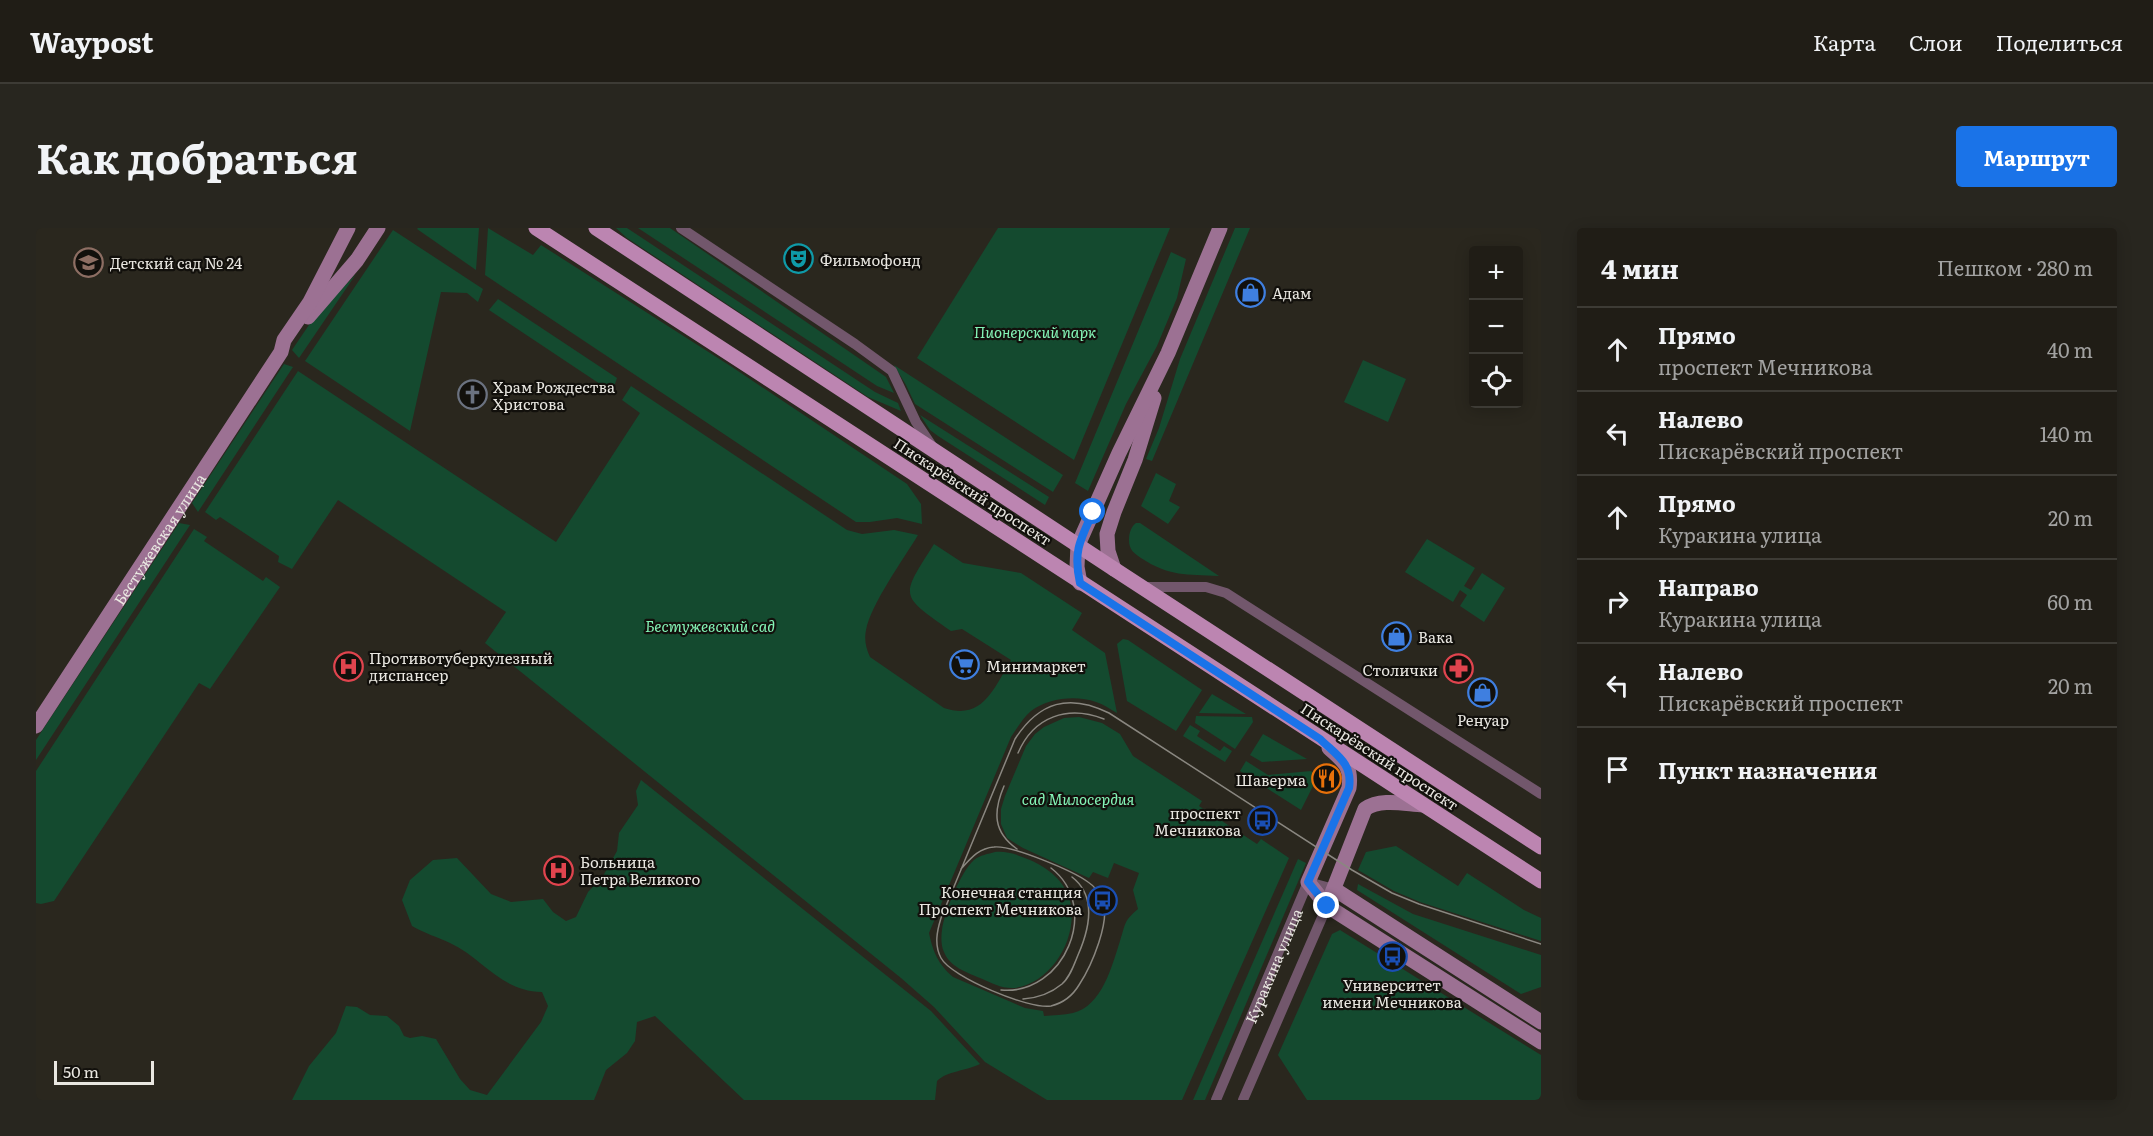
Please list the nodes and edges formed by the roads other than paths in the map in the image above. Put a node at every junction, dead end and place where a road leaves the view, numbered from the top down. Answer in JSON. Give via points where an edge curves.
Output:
{"nodes":[{"id":1,"x":348,"y":228,"type":"edge"},
{"id":2,"x":378,"y":228,"type":"edge"},
{"id":3,"x":536,"y":228,"type":"edge"},
{"id":4,"x":596,"y":228,"type":"edge"},
{"id":5,"x":681,"y":228,"type":"edge"},
{"id":6,"x":1220,"y":228,"type":"edge"},
{"id":7,"x":280,"y":352,"type":"junction"},
{"id":8,"x":1168,"y":353,"type":"junction"},
{"id":9,"x":936,"y":452,"type":"junction"},
{"id":10,"x":1078,"y":545,"type":"junction"},
{"id":11,"x":1114,"y":569,"type":"junction"},
{"id":12,"x":1080,"y":583,"type":"junction"},
{"id":13,"x":1141,"y":587,"type":"junction"},
{"id":14,"x":36,"y":726,"type":"edge"},
{"id":15,"x":1320,"y":739,"type":"junction"},
{"id":16,"x":1541,"y":794,"type":"edge"},
{"id":17,"x":1423,"y":805,"type":"junction"},
{"id":18,"x":1541,"y":847,"type":"edge"},
{"id":19,"x":1541,"y":881,"type":"edge"},
{"id":20,"x":1308,"y":882,"type":"junction"},
{"id":21,"x":1334,"y":889,"type":"junction"},
{"id":22,"x":1327,"y":906,"type":"junction"},
{"id":23,"x":1541,"y":1022,"type":"edge"},
{"id":24,"x":1541,"y":1042,"type":"edge"},
{"id":25,"x":1216,"y":1100,"type":"edge"},
{"id":26,"x":1243,"y":1100,"type":"edge"}],
"edges":[{"from":1,"to":7,"type":"street","name":"Бестужевская улица"},
{"from":2,"to":7,"type":"street","name":"Бестужевская улица","via":[[357,260]]},
{"from":3,"to":12,"type":"main road","name":"Пискарёвский проспект"},
{"from":4,"to":9,"type":"main road","name":"Пискарёвский проспект"},
{"from":5,"to":9,"type":"street","via":[[892,371],[916,422]]},
{"from":6,"to":8,"type":"street"},
{"from":7,"to":14,"type":"street","name":"Бестужевская улица"},
{"from":8,"to":10,"type":"street"},
{"from":8,"to":11,"type":"street","via":[[1107,534]]},
{"from":9,"to":10,"type":"main road","name":"Пискарёвский проспект"},
{"from":10,"to":11,"type":"main road","name":"Пискарёвский проспект"},
{"from":10,"to":12,"type":"street"},
{"from":11,"to":13,"type":"main road","name":"Пискарёвский проспект"},
{"from":12,"to":15,"type":"main road","name":"Пискарёвский проспект"},
{"from":13,"to":16,"type":"street","via":[[1206,587],[1226,593]]},
{"from":13,"to":18,"type":"main road","name":"Пискарёвский проспект"},
{"from":15,"to":17,"type":"main road","name":"Пискарёвский проспект"},
{"from":15,"to":20,"type":"street","name":"Куракина улица","via":[[1347,766],[1350,777]]},
{"from":17,"to":19,"type":"main road","name":"Пискарёвский проспект"},
{"from":17,"to":21,"type":"street","name":"Куракина улица","via":[[1383,803],[1365,809]]},
{"from":20,"to":21,"type":"street"},
{"from":20,"to":22,"type":"street"},
{"from":20,"to":25,"type":"street","name":"Куракина улица"},
{"from":21,"to":22,"type":"street","name":"Куракина улица"},
{"from":21,"to":23,"type":"street"},
{"from":22,"to":24,"type":"street"},
{"from":22,"to":26,"type":"street","name":"Куракина улица"}]}
